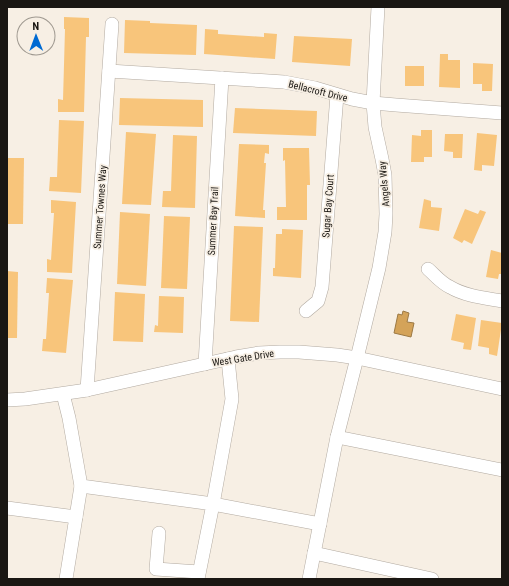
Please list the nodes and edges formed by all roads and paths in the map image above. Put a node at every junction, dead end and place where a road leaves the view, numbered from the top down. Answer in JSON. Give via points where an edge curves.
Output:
{"nodes":[{"id":1,"x":378,"y":7,"type":"edge"},
{"id":2,"x":112,"y":24,"type":"dead end"},
{"id":3,"x":109,"y":71,"type":"junction"},
{"id":4,"x":222,"y":78,"type":"junction"},
{"id":5,"x":336,"y":95,"type":"junction"},
{"id":6,"x":373,"y":103,"type":"junction"},
{"id":7,"x":502,"y":113,"type":"edge"},
{"id":8,"x":428,"y":269,"type":"dead end"},
{"id":9,"x":502,"y":301,"type":"edge"},
{"id":10,"x":306,"y":311,"type":"dead end"},
{"id":11,"x":357,"y":358,"type":"junction"},
{"id":12,"x":228,"y":359,"type":"junction"},
{"id":13,"x":205,"y":364,"type":"junction"},
{"id":14,"x":502,"y":389,"type":"edge"},
{"id":15,"x":87,"y":390,"type":"junction"},
{"id":16,"x":63,"y":394,"type":"junction"},
{"id":17,"x":7,"y":400,"type":"edge"},
{"id":18,"x":337,"y":437,"type":"junction"},
{"id":19,"x":502,"y":470,"type":"edge"},
{"id":20,"x":81,"y":486,"type":"junction"},
{"id":21,"x":213,"y":504,"type":"junction"},
{"id":22,"x":7,"y":508,"type":"edge"},
{"id":23,"x":76,"y":517,"type":"junction"},
{"id":24,"x":320,"y":524,"type":"junction"},
{"id":25,"x":159,"y":533,"type":"dead end"},
{"id":26,"x":314,"y":553,"type":"junction"},
{"id":27,"x":198,"y":576,"type":"edge"},
{"id":28,"x":66,"y":579,"type":"edge"},
{"id":29,"x":309,"y":579,"type":"edge"},
{"id":30,"x":432,"y":579,"type":"edge"}],
"edges":[{"from":1,"to":6,"type":"street","name":"Angels Way"},
{"from":2,"to":3,"type":"street","name":"Summer Townes Way"},
{"from":3,"to":4,"type":"street","name":"Bellacroft Drive"},
{"from":3,"to":15,"type":"street","name":"Summer Townes Way"},
{"from":4,"to":5,"type":"street","name":"Bellacroft Drive","via":[[294,84]]},
{"from":4,"to":13,"type":"street","name":"Summer Bay Trail"},
{"from":5,"to":6,"type":"street","name":"Bellacroft Drive"},
{"from":5,"to":10,"type":"street","name":"Sugar Bay Court","via":[[322,287],[318,301]]},
{"from":6,"to":7,"type":"street","name":"Bellacroft Drive"},
{"from":6,"to":11,"type":"street","name":"Angels Way","via":[[385,175],[386,214],[378,268]]},
{"from":8,"to":9,"type":"street","via":[[450,288],[464,294]]},
{"from":11,"to":12,"type":"street","name":"West Gate Drive","via":[[293,352],[259,353]]},
{"from":11,"to":14,"type":"street","name":"West Gate Drive"},
{"from":11,"to":18,"type":"street","name":"Angels Way"},
{"from":12,"to":13,"type":"street","name":"West Gate Drive"},
{"from":12,"to":21,"type":"street","via":[[232,400]]},
{"from":13,"to":15,"type":"street","name":"West Gate Drive"},
{"from":15,"to":16,"type":"street","name":"West Gate Drive"},
{"from":16,"to":17,"type":"street","name":"West Gate Drive"},
{"from":16,"to":20,"type":"street"},
{"from":18,"to":19,"type":"street"},
{"from":18,"to":24,"type":"street","name":"Angels Way"},
{"from":20,"to":21,"type":"street"},
{"from":20,"to":23,"type":"street"},
{"from":21,"to":24,"type":"street"},
{"from":21,"to":27,"type":"street"},
{"from":22,"to":23,"type":"street"},
{"from":23,"to":28,"type":"street"},
{"from":24,"to":26,"type":"street","name":"Angels Way"},
{"from":25,"to":27,"type":"street","via":[[156,569]]},
{"from":26,"to":29,"type":"street","name":"Angels Way"},
{"from":26,"to":30,"type":"street"}]}
